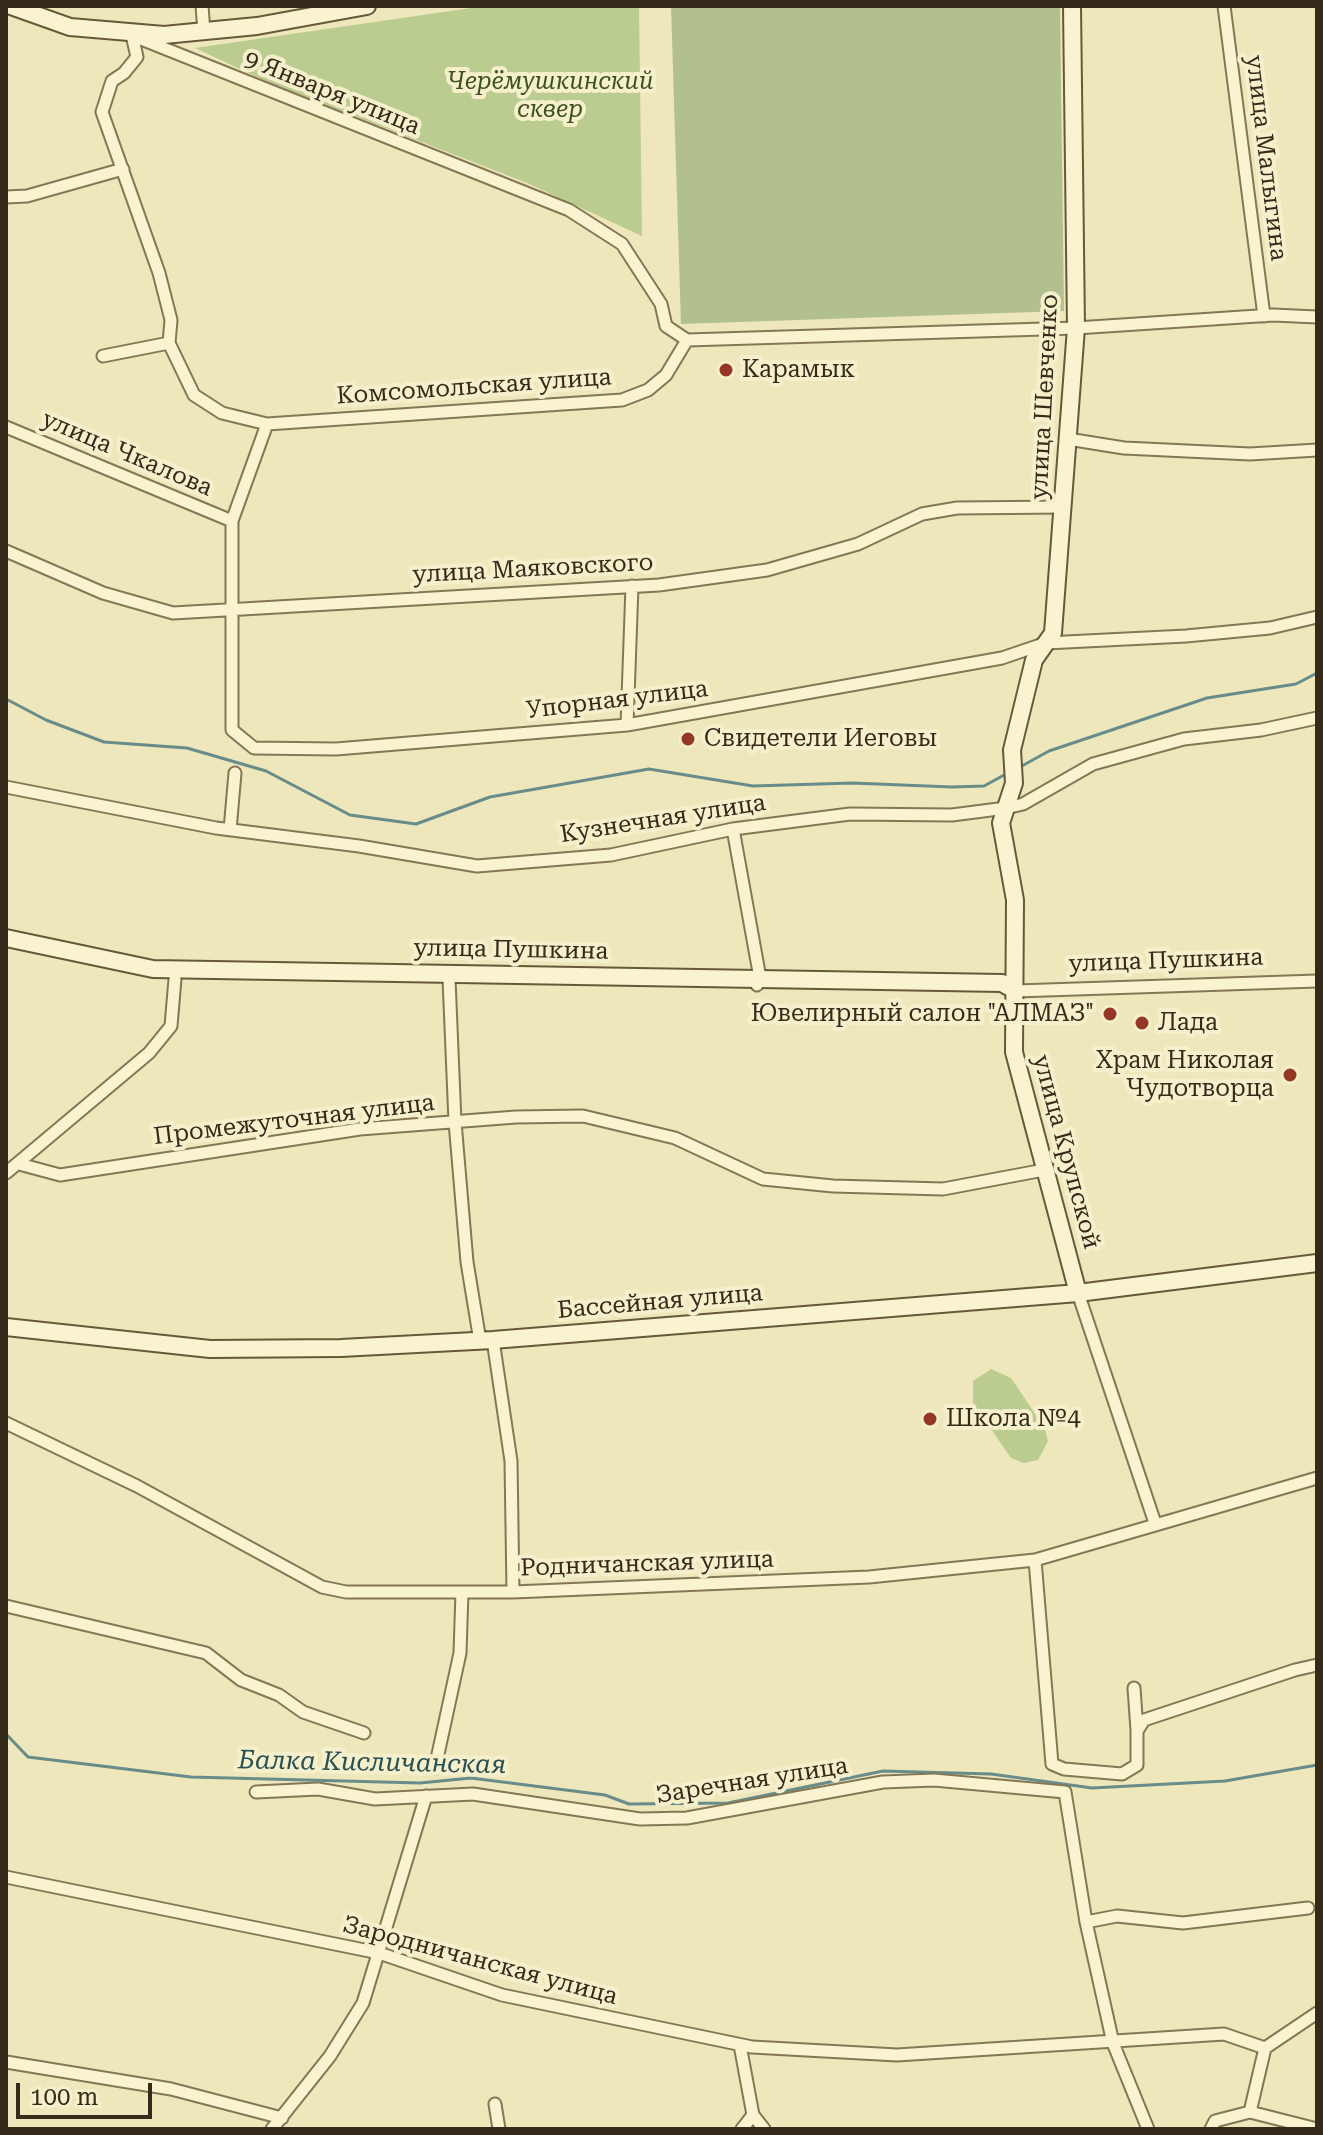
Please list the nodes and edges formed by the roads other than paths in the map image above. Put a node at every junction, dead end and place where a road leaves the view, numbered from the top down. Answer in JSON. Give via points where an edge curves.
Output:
{"nodes":[{"id":1,"x":11,"y":6,"type":"edge"},
{"id":2,"x":30,"y":6,"type":"edge"},
{"id":3,"x":202,"y":6,"type":"edge"},
{"id":4,"x":336,"y":6,"type":"edge"},
{"id":5,"x":367,"y":6,"type":"edge"},
{"id":6,"x":1072,"y":6,"type":"edge"},
{"id":7,"x":1224,"y":6,"type":"edge"},
{"id":8,"x":204,"y":28,"type":"junction"},
{"id":9,"x":133,"y":32,"type":"junction"},
{"id":10,"x":123,"y":169,"type":"junction"},
{"id":11,"x":6,"y":197,"type":"edge"},
{"id":12,"x":1264,"y":316,"type":"junction"},
{"id":13,"x":1317,"y":317,"type":"edge"},
{"id":14,"x":1076,"y":328,"type":"junction"},
{"id":15,"x":687,"y":340,"type":"junction"},
{"id":16,"x":169,"y":343,"type":"junction"},
{"id":17,"x":103,"y":356,"type":"dead end"},
{"id":18,"x":267,"y":424,"type":"junction"},
{"id":19,"x":6,"y":427,"type":"edge"},
{"id":20,"x":1068,"y":439,"type":"junction"},
{"id":21,"x":1317,"y":450,"type":"edge"},
{"id":22,"x":1063,"y":507,"type":"junction"},
{"id":23,"x":232,"y":521,"type":"junction"},
{"id":24,"x":6,"y":551,"type":"edge"},
{"id":25,"x":632,"y":586,"type":"junction"},
{"id":26,"x":234,"y":610,"type":"junction"},
{"id":27,"x":1317,"y":617,"type":"edge"},
{"id":28,"x":1046,"y":643,"type":"junction"},
{"id":29,"x":1317,"y":718,"type":"edge"},
{"id":30,"x":627,"y":725,"type":"junction"},
{"id":31,"x":235,"y":773,"type":"dead end"},
{"id":32,"x":1014,"y":783,"type":"joint"},
{"id":33,"x":6,"y":787,"type":"edge"},
{"id":34,"x":1006,"y":808,"type":"junction"},
{"id":35,"x":733,"y":829,"type":"junction"},
{"id":36,"x":230,"y":830,"type":"junction"},
{"id":37,"x":6,"y":938,"type":"edge"},
{"id":38,"x":6,"y":949,"type":"edge"},
{"id":39,"x":175,"y":979,"type":"junction"},
{"id":40,"x":449,"y":979,"type":"junction"},
{"id":41,"x":1317,"y":981,"type":"edge"},
{"id":42,"x":759,"y":982,"type":"junction"},
{"id":43,"x":1016,"y":991,"type":"junction"},
{"id":44,"x":455,"y":1122,"type":"junction"},
{"id":45,"x":19,"y":1164,"type":"junction"},
{"id":46,"x":1044,"y":1170,"type":"junction"},
{"id":47,"x":6,"y":1173,"type":"edge"},
{"id":48,"x":1317,"y":1263,"type":"edge"},
{"id":49,"x":1078,"y":1293,"type":"junction"},
{"id":50,"x":6,"y":1327,"type":"edge"},
{"id":51,"x":487,"y":1341,"type":"junction"},
{"id":52,"x":6,"y":1423,"type":"edge"},
{"id":53,"x":1317,"y":1478,"type":"edge"},
{"id":54,"x":1155,"y":1523,"type":"junction"},
{"id":55,"x":1035,"y":1560,"type":"junction"},
{"id":56,"x":462,"y":1592,"type":"junction"},
{"id":57,"x":513,"y":1592,"type":"junction"},
{"id":58,"x":6,"y":1606,"type":"edge"},
{"id":59,"x":1317,"y":1665,"type":"edge"},
{"id":60,"x":1134,"y":1688,"type":"dead end"},
{"id":61,"x":1137,"y":1731,"type":"junction"},
{"id":62,"x":364,"y":1733,"type":"dead end"},
{"id":63,"x":435,"y":1768,"type":"dead end"},
{"id":64,"x":256,"y":1792,"type":"dead end"},
{"id":65,"x":426,"y":1796,"type":"junction"},
{"id":66,"x":6,"y":1877,"type":"edge"},
{"id":67,"x":1308,"y":1908,"type":"dead end"},
{"id":68,"x":1086,"y":1922,"type":"junction"},
{"id":69,"x":379,"y":1953,"type":"junction"},
{"id":70,"x":1317,"y":2013,"type":"edge"},
{"id":71,"x":1113,"y":2043,"type":"junction"},
{"id":72,"x":740,"y":2045,"type":"junction"},
{"id":73,"x":1265,"y":2048,"type":"junction"},
{"id":74,"x":6,"y":2062,"type":"edge"},
{"id":75,"x":495,"y":2104,"type":"dead end"},
{"id":76,"x":1250,"y":2112,"type":"junction"},
{"id":77,"x":753,"y":2115,"type":"junction"},
{"id":78,"x":282,"y":2118,"type":"junction"},
{"id":79,"x":272,"y":2129,"type":"edge"},
{"id":80,"x":499,"y":2129,"type":"edge"},
{"id":81,"x":742,"y":2129,"type":"edge"},
{"id":82,"x":764,"y":2129,"type":"edge"},
{"id":83,"x":1148,"y":2129,"type":"edge"},
{"id":84,"x":1211,"y":2129,"type":"edge"},
{"id":85,"x":1317,"y":2129,"type":"edge"}],
"edges":[{"from":1,"to":9,"type":"street","via":[[70,27]]},
{"from":2,"to":9,"type":"street","via":[[71,22]]},
{"from":3,"to":8,"type":"street"},
{"from":4,"to":8,"type":"street"},
{"from":5,"to":8,"type":"street","via":[[257,26]]},
{"from":6,"to":14,"type":"street","name":"улица Шевченко"},
{"from":7,"to":12,"type":"street","name":"улица Малыгина"},
{"from":8,"to":9,"type":"street"},
{"from":9,"to":10,"type":"street","name":"Комсомольская улица","via":[[137,57],[112,81],[102,112]]},
{"from":9,"to":15,"type":"street","name":"9 Января улица","via":[[569,210],[622,244],[661,304],[666,326]]},
{"from":10,"to":11,"type":"street"},
{"from":10,"to":16,"type":"street","name":"Комсомольская улица","via":[[159,273],[171,320]]},
{"from":12,"to":13,"type":"street"},
{"from":12,"to":14,"type":"street"},
{"from":14,"to":15,"type":"street"},
{"from":14,"to":20,"type":"street","name":"улица Шевченко"},
{"from":15,"to":18,"type":"street","name":"Комсомольская улица","via":[[666,375],[648,390],[622,400]]},
{"from":16,"to":17,"type":"street"},
{"from":16,"to":18,"type":"street","name":"Комсомольская улица","via":[[194,395],[222,413]]},
{"from":18,"to":23,"type":"street","name":"Упорная улица"},
{"from":19,"to":23,"type":"street","name":"улица Чкалова"},
{"from":20,"to":21,"type":"street","via":[[1124,448],[1250,454]]},
{"from":20,"to":22,"type":"street","name":"улица Шевченко"},
{"from":22,"to":25,"type":"street","name":"улица Маяковского","via":[[957,508],[922,514],[858,544],[767,570]]},
{"from":22,"to":28,"type":"street","name":"улица Шевченко","via":[[1053,633]]},
{"from":23,"to":26,"type":"street","name":"Упорная улица"},
{"from":24,"to":26,"type":"street","name":"улица Маяковского","via":[[103,593],[173,613]]},
{"from":25,"to":26,"type":"street","name":"улица Маяковского"},
{"from":25,"to":30,"type":"street"},
{"from":26,"to":30,"type":"street","name":"Упорная улица","via":[[232,730],[254,748],[336,749]]},
{"from":27,"to":28,"type":"street","name":"Упорная улица","via":[[1270,628]]},
{"from":28,"to":30,"type":"street","name":"Упорная улица","via":[[957,667]]},
{"from":28,"to":32,"type":"street","name":"улица Шевченко","via":[[1034,660],[1012,750]]},
{"from":29,"to":34,"type":"street","name":"Кузнечная улица","via":[[1184,739],[1093,764],[1023,804]]},
{"from":31,"to":36,"type":"street"},
{"from":32,"to":34,"type":"street","name":"улица Крупской"},
{"from":33,"to":36,"type":"street","name":"Кузнечная улица"},
{"from":34,"to":35,"type":"street","name":"Кузнечная улица","via":[[952,815],[850,814]]},
{"from":34,"to":43,"type":"street","name":"улица Крупской","via":[[1001,823],[1015,900]]},
{"from":35,"to":36,"type":"street","name":"Кузнечная улица","via":[[611,855],[477,866]]},
{"from":35,"to":42,"type":"street"},
{"from":37,"to":42,"type":"street","name":"улица Пушкина","via":[[153,969]]},
{"from":38,"to":39,"type":"street","name":"улица Пушкина"},
{"from":39,"to":40,"type":"street","name":"улица Пушкина"},
{"from":39,"to":45,"type":"street","via":[[171,1026],[149,1053]]},
{"from":40,"to":42,"type":"street","name":"улица Пушкина"},
{"from":40,"to":44,"type":"street"},
{"from":41,"to":43,"type":"street","name":"улица Пушкина"},
{"from":42,"to":43,"type":"street","name":"улица Пушкина"},
{"from":43,"to":46,"type":"street","name":"улица Крупской","via":[[1014,1052]]},
{"from":44,"to":45,"type":"street","name":"Промежуточная улица","via":[[360,1129],[60,1175]]},
{"from":44,"to":46,"type":"street","name":"Промежуточная улица","via":[[583,1116],[675,1138],[763,1179],[833,1186],[943,1189]]},
{"from":44,"to":51,"type":"street","via":[[467,1262]]},
{"from":45,"to":47,"type":"street"},
{"from":46,"to":49,"type":"street","name":"улица Крупской"},
{"from":48,"to":49,"type":"street","name":"Бассейная улица"},
{"from":49,"to":51,"type":"street","name":"Бассейная улица"},
{"from":49,"to":54,"type":"street","name":"улица Крупской"},
{"from":50,"to":51,"type":"street","name":"Бассейная улица","via":[[210,1349]]},
{"from":51,"to":57,"type":"street","via":[[511,1461]]},
{"from":52,"to":56,"type":"street","name":"Родничанская улица","via":[[137,1486],[322,1587],[346,1592]]},
{"from":53,"to":54,"type":"street","name":"Родничанская улица"},
{"from":54,"to":55,"type":"street","name":"Родничанская улица"},
{"from":55,"to":57,"type":"street","name":"Родничанская улица","via":[[869,1577]]},
{"from":55,"to":61,"type":"street","via":[[1052,1764],[1122,1774],[1137,1765]]},
{"from":56,"to":57,"type":"street","name":"Родничанская улица"},
{"from":56,"to":63,"type":"street","via":[[460,1653]]},
{"from":58,"to":62,"type":"street","via":[[206,1653],[241,1680],[279,1695],[303,1712]]},
{"from":59,"to":61,"type":"street","via":[[1144,1720]]},
{"from":60,"to":61,"type":"street"},
{"from":64,"to":65,"type":"street","name":"Заречная улица","via":[[318,1789],[375,1799]]},
{"from":65,"to":68,"type":"street","name":"Заречная улица","via":[[473,1794],[640,1819],[687,1818],[883,1782],[934,1780],[1065,1792]]},
{"from":65,"to":69,"type":"street"},
{"from":66,"to":69,"type":"street","name":"Зародничанская улица"},
{"from":67,"to":68,"type":"street","via":[[1183,1923],[1117,1916]]},
{"from":68,"to":71,"type":"street"},
{"from":69,"to":72,"type":"street","name":"Зародничанская улица","via":[[502,1995]]},
{"from":69,"to":78,"type":"street","via":[[352,2024]]},
{"from":70,"to":73,"type":"street"},
{"from":71,"to":72,"type":"street","name":"Зародничанская улица","via":[[897,2055]]},
{"from":71,"to":73,"type":"street","name":"Зародничанская улица","via":[[1224,2034]]},
{"from":71,"to":83,"type":"street"},
{"from":72,"to":77,"type":"street"},
{"from":73,"to":76,"type":"street"},
{"from":74,"to":78,"type":"street","via":[[171,2089]]},
{"from":75,"to":80,"type":"street"},
{"from":76,"to":84,"type":"street","via":[[1215,2121]]},
{"from":76,"to":85,"type":"street"},
{"from":77,"to":81,"type":"street"},
{"from":77,"to":82,"type":"street"},
{"from":78,"to":79,"type":"street"}]}
